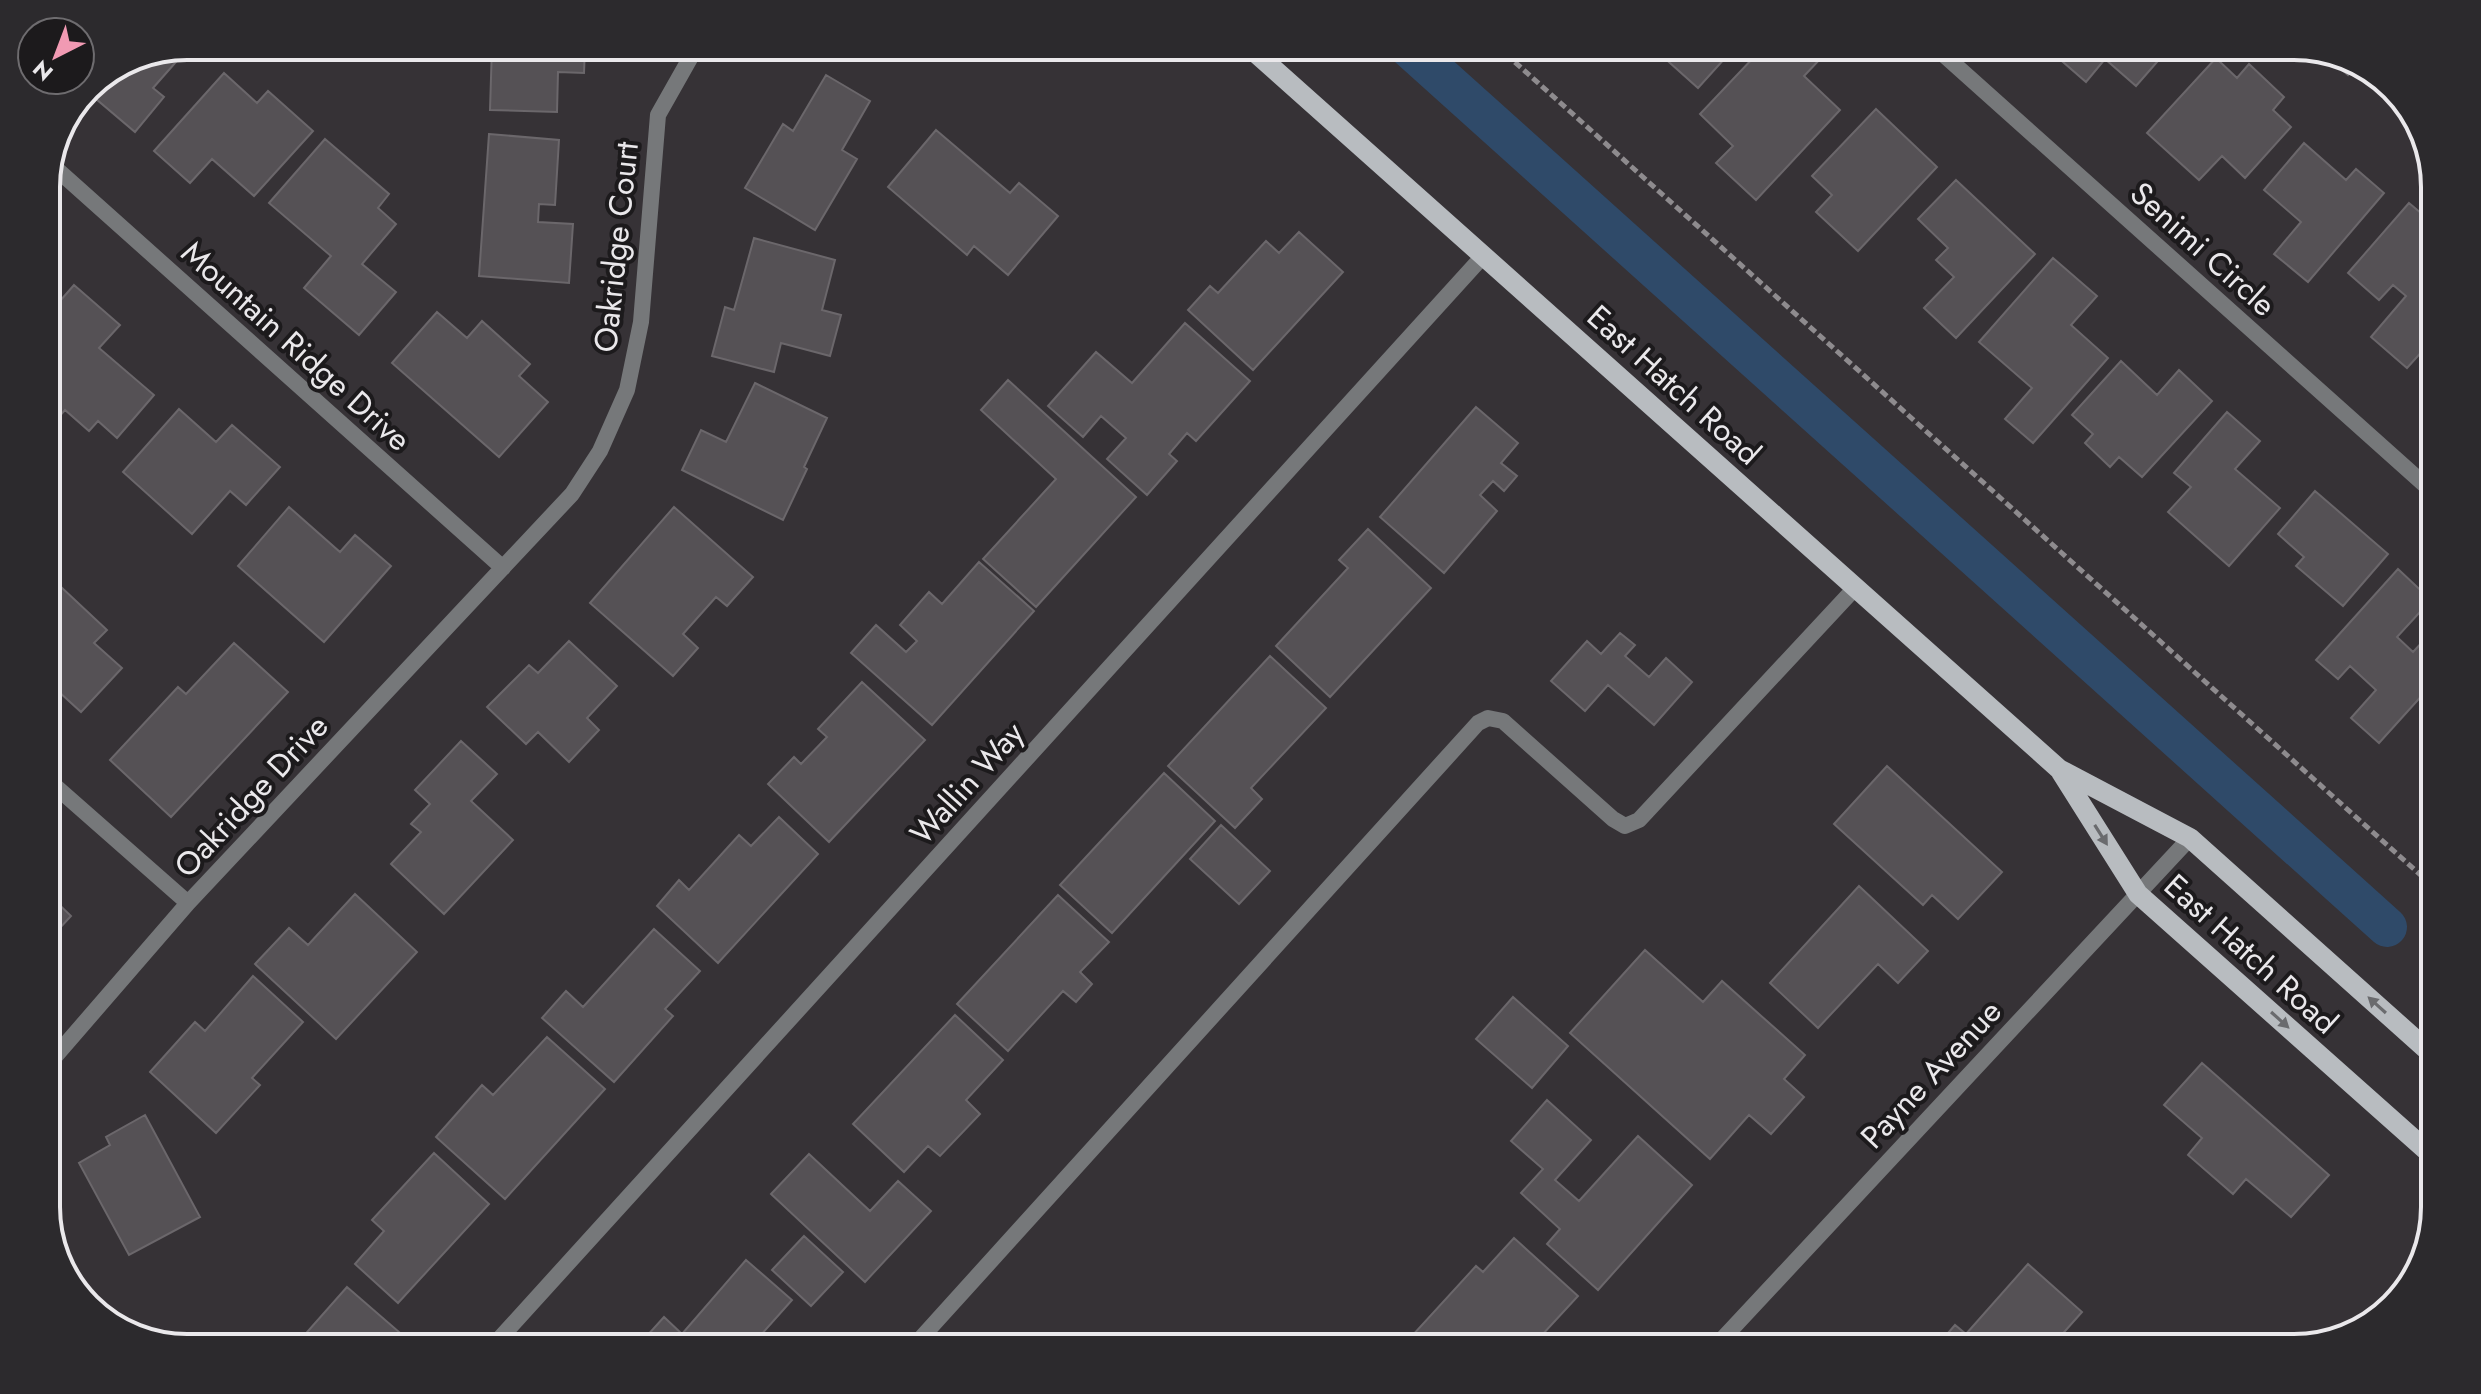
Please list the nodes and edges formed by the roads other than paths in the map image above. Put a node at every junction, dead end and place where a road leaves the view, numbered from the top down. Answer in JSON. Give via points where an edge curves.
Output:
{"nodes":[{"id":1,"x":689,"y":60,"type":"edge"},
{"id":2,"x":1264,"y":60,"type":"edge"},
{"id":3,"x":1950,"y":60,"type":"edge"},
{"id":4,"x":61,"y":173,"type":"edge"},
{"id":5,"x":1484,"y":255,"type":"junction"},
{"id":6,"x":2421,"y":481,"type":"edge"},
{"id":7,"x":503,"y":568,"type":"junction"},
{"id":8,"x":1856,"y":587,"type":"junction"},
{"id":9,"x":2059,"y":769,"type":"junction"},
{"id":10,"x":60,"y":790,"type":"edge"},
{"id":11,"x":2190,"y":838,"type":"junction"},
{"id":12,"x":2138,"y":894,"type":"junction"},
{"id":13,"x":188,"y":903,"type":"junction"},
{"id":14,"x":2421,"y":1044,"type":"edge"},
{"id":15,"x":60,"y":1051,"type":"edge"},
{"id":16,"x":2421,"y":1146,"type":"edge"},
{"id":17,"x":504,"y":1334,"type":"edge"},
{"id":18,"x":925,"y":1334,"type":"edge"},
{"id":19,"x":1727,"y":1334,"type":"edge"}],
"edges":[{"from":1,"to":7,"type":"street","name":"Oakridge Court","via":[[658,115],[641,322],[627,390],[600,451],[572,494]]},
{"from":2,"to":5,"type":"main road","name":"East Hatch Road"},
{"from":3,"to":6,"type":"street","name":"Senimi Circle"},
{"from":4,"to":7,"type":"street","name":"Mountain Ridge Drive"},
{"from":5,"to":8,"type":"main road","name":"East Hatch Road"},
{"from":5,"to":17,"type":"street","name":"Wallin Way"},
{"from":7,"to":13,"type":"street","name":"Oakridge Drive"},
{"from":8,"to":9,"type":"main road","name":"East Hatch Road"},
{"from":8,"to":18,"type":"street","via":[[1639,820],[1625,826],[1503,721],[1488,718],[1478,723]]},
{"from":9,"to":11,"type":"main road","name":"East Hatch Road"},
{"from":9,"to":12,"type":"main road","name":"East Hatch Road","one_way":true},
{"from":10,"to":13,"type":"street"},
{"from":11,"to":12,"type":"street","name":"Payne Avenue"},
{"from":14,"to":11,"type":"main road","name":"East Hatch Road","one_way":true},
{"from":12,"to":16,"type":"main road","name":"East Hatch Road","one_way":true},
{"from":12,"to":19,"type":"street","name":"Payne Avenue"},
{"from":13,"to":15,"type":"street","name":"Oakridge Drive"}]}
